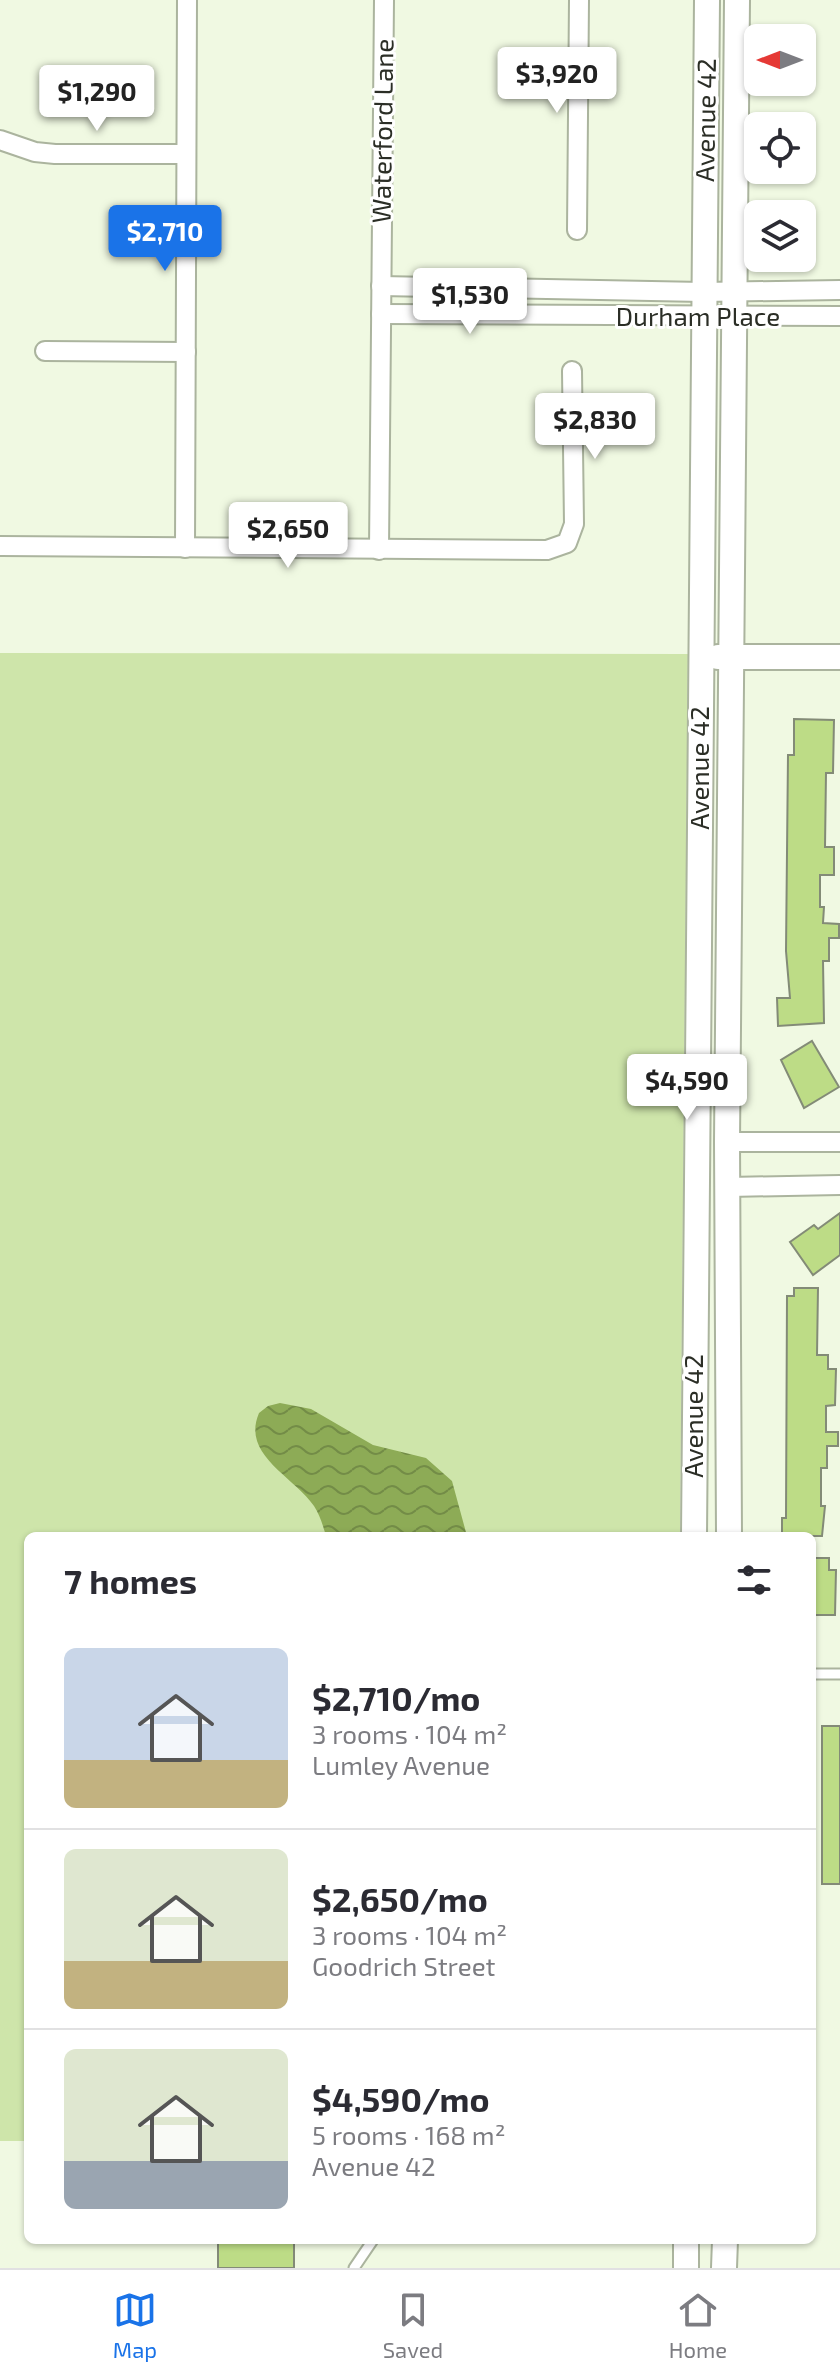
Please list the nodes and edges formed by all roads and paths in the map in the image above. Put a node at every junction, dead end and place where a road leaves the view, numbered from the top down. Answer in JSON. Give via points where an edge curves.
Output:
{"nodes":[{"id":1,"x":187,"y":0,"type":"edge"},
{"id":2,"x":384,"y":0,"type":"edge"},
{"id":3,"x":579,"y":0,"type":"edge"},
{"id":4,"x":707,"y":0,"type":"edge"},
{"id":5,"x":737,"y":0,"type":"edge"},
{"id":6,"x":0,"y":140,"type":"edge"},
{"id":7,"x":186,"y":154,"type":"junction"},
{"id":8,"x":577,"y":230,"type":"dead end"},
{"id":9,"x":381,"y":286,"type":"junction"},
{"id":10,"x":585,"y":290,"type":"junction"},
{"id":11,"x":809,"y":290,"type":"junction"},
{"id":12,"x":840,"y":290,"type":"edge"},
{"id":13,"x":735,"y":291,"type":"junction"},
{"id":14,"x":703,"y":292,"type":"junction"},
{"id":15,"x":381,"y":314,"type":"junction"},
{"id":16,"x":585,"y":316,"type":"junction"},
{"id":17,"x":840,"y":316,"type":"edge"},
{"id":18,"x":703,"y":317,"type":"junction"},
{"id":19,"x":735,"y":317,"type":"junction"},
{"id":20,"x":810,"y":317,"type":"junction"},
{"id":21,"x":45,"y":351,"type":"dead end"},
{"id":22,"x":186,"y":352,"type":"junction"},
{"id":23,"x":572,"y":371,"type":"dead end"},
{"id":24,"x":0,"y":546,"type":"edge"},
{"id":25,"x":185,"y":548,"type":"junction"},
{"id":26,"x":379,"y":550,"type":"junction"},
{"id":27,"x":701,"y":656,"type":"junction"},
{"id":28,"x":732,"y":657,"type":"junction"},
{"id":29,"x":840,"y":657,"type":"edge"},
{"id":30,"x":698,"y":1006,"type":"junction"},
{"id":31,"x":727,"y":1142,"type":"junction"},
{"id":32,"x":840,"y":1142,"type":"edge"},
{"id":33,"x":840,"y":1185,"type":"edge"},
{"id":34,"x":729,"y":1187,"type":"junction"},
{"id":35,"x":694,"y":1532,"type":"edge"},
{"id":36,"x":729,"y":1532,"type":"edge"},
{"id":37,"x":816,"y":1674,"type":"edge"},
{"id":38,"x":840,"y":1674,"type":"edge"},
{"id":39,"x":370,"y":2244,"type":"edge"},
{"id":40,"x":686,"y":2244,"type":"edge"},
{"id":41,"x":725,"y":2244,"type":"edge"},
{"id":42,"x":354,"y":2268,"type":"edge"},
{"id":43,"x":686,"y":2268,"type":"edge"},
{"id":44,"x":724,"y":2268,"type":"edge"}],
"edges":[{"from":1,"to":7,"type":"street"},
{"from":2,"to":9,"type":"street","name":"Waterford Lane"},
{"from":3,"to":8,"type":"street"},
{"from":4,"to":14,"type":"street","name":"Avenue 42"},
{"from":5,"to":13,"type":"street","name":"Avenue 42"},
{"from":6,"to":7,"type":"street","via":[[55,154]]},
{"from":7,"to":22,"type":"street"},
{"from":9,"to":10,"type":"street","name":"Durham Place"},
{"from":9,"to":15,"type":"street","name":"Waterford Lane"},
{"from":10,"to":14,"type":"street","name":"Durham Place"},
{"from":10,"to":16,"type":"street","name":"Durham Place"},
{"from":11,"to":12,"type":"street","name":"Durham Place"},
{"from":11,"to":13,"type":"street","name":"Durham Place"},
{"from":11,"to":20,"type":"street","name":"Durham Place"},
{"from":13,"to":14,"type":"street","name":"Durham Place"},
{"from":13,"to":19,"type":"street","name":"Avenue 42"},
{"from":14,"to":18,"type":"street","name":"Avenue 42"},
{"from":15,"to":16,"type":"street","name":"Durham Place"},
{"from":15,"to":26,"type":"street","name":"Waterford Lane"},
{"from":16,"to":18,"type":"street","name":"Durham Place"},
{"from":17,"to":20,"type":"street","name":"Durham Place"},
{"from":18,"to":19,"type":"street","name":"Durham Place"},
{"from":18,"to":27,"type":"street","name":"Avenue 42"},
{"from":19,"to":20,"type":"street","name":"Durham Place"},
{"from":19,"to":28,"type":"street","name":"Avenue 42"},
{"from":21,"to":22,"type":"street"},
{"from":22,"to":25,"type":"street"},
{"from":23,"to":26,"type":"street","via":[[575,500],[567,543],[525,552]]},
{"from":24,"to":25,"type":"street"},
{"from":25,"to":26,"type":"street"},
{"from":27,"to":28,"type":"street"},
{"from":27,"to":30,"type":"street","name":"Avenue 42"},
{"from":28,"to":29,"type":"street"},
{"from":28,"to":31,"type":"street","name":"Avenue 42"},
{"from":30,"to":34,"type":"street","via":[[712,1056],[712,1179]]},
{"from":30,"to":35,"type":"street","name":"Avenue 42"},
{"from":31,"to":32,"type":"street"},
{"from":31,"to":34,"type":"street","name":"Avenue 42"},
{"from":33,"to":34,"type":"street"},
{"from":34,"to":36,"type":"street","name":"Avenue 42"},
{"from":37,"to":38,"type":"lane"},
{"from":39,"to":42,"type":"lane"},
{"from":40,"to":43,"type":"street"},
{"from":41,"to":44,"type":"street"}]}
